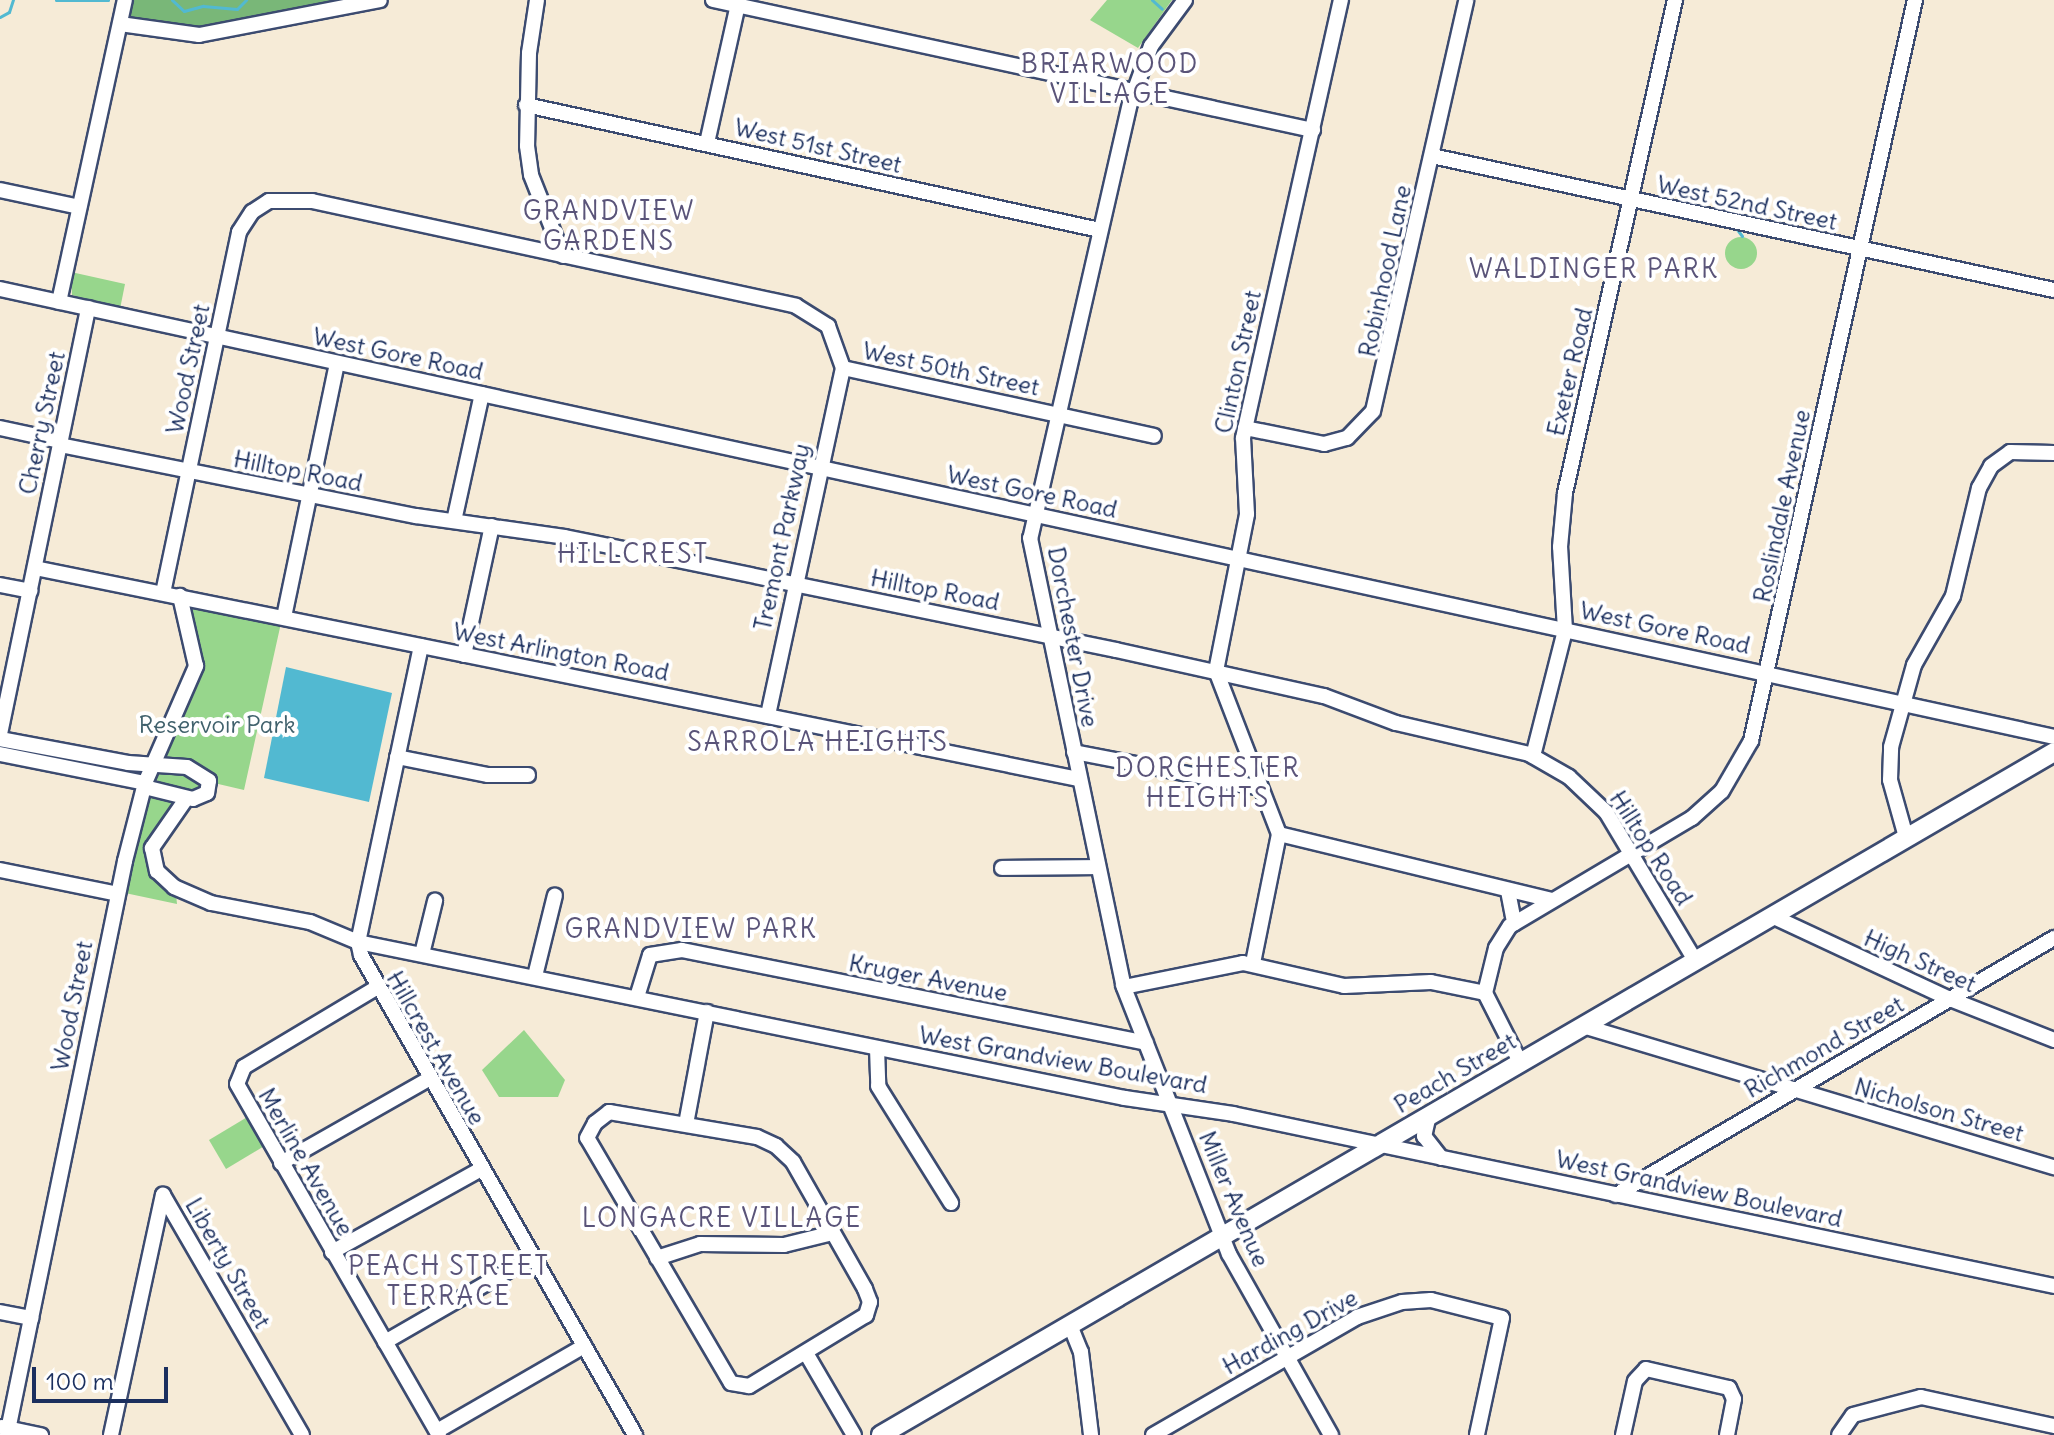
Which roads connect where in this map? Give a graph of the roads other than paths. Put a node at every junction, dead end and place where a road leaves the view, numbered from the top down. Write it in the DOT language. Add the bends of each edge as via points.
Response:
graph roads {
  1 [pos="125,0"];
  2 [pos="380,0"];
  3 [pos="537,0"];
  4 [pos="713,0"];
  5 [pos="1185,0"];
  6 [pos="1341,0"];
  7 [pos="1466,0"];
  8 [pos="1675,0"];
  9 [pos="1915,0"];
  10 [pos="739,3"];
  11 [pos="120,24"];
  12 [pos="1133,92"];
  13 [pos="526,105"];
  14 [pos="1313,130"];
  15 [pos="707,143"];
  16 [pos="1432,156"];
  17 [pos="0,190"];
  18 [pos="1631,201"];
  19 [pos="79,207"];
  20 [pos="258,207"];
  21 [pos="1100,230"];
  22 [pos="1861,249"];
  23 [pos="563,256"];
  24 [pos="0,289"];
  25 [pos="2054,290"];
  26 [pos="59,302"];
  27 [pos="88,308"];
  28 [pos="217,337"];
  29 [pos="337,363"];
  30 [pos="843,368"];
  31 [pos="482,394"];
  32 [pos="1058,415"];
  33 [pos="0,428"];
  34 [pos="1245,428"];
  35 [pos="1154,436"];
  36 [pos="60,443"];
  37 [pos="2054,453"];
  38 [pos="819,468"];
  39 [pos="189,471"];
  40 [pos="309,496"];
  41 [pos="1033,515"];
  42 [pos="454,521"];
  43 [pos="492,526"];
  44 [pos="1239,559"];
  45 [pos="35,568"];
  46 [pos="794,584"];
  47 [pos="0,585"];
  48 [pos="30,591"];
  49 [pos="163,593"];
  50 [pos="180,596"];
  51 [pos="284,617"];
  52 [pos="1565,630"];
  53 [pos="1050,636"];
  54 [pos="421,646"];
  55 [pos="464,655"];
  56 [pos="1216,671"];
  57 [pos="1768,673"];
  58 [pos="1902,704"];
  59 [pos="768,716"];
  60 [pos="0,736"];
  61 [pos="2054,737"];
  62 [pos="1074,752"];
  63 [pos="2054,752"];
  64 [pos="0,754"];
  65 [pos="1533,756"];
  66 [pos="397,757"];
  67 [pos="152,765"];
  68 [pos="528,775"];
  69 [pos="1079,779"];
  70 [pos="144,785"];
  71 [pos="1261,788"];
  72 [pos="186,799"];
  73 [pos="1279,834"];
  74 [pos="1906,837"];
  75 [pos="1631,854"];
  76 [pos="1097,867"];
  77 [pos="1002,868"];
  78 [pos="0,870"];
  79 [pos="1508,891"];
  80 [pos="118,894"];
  81 [pos="555,895"];
  82 [pos="1551,900"];
  83 [pos="435,901"];
  84 [pos="1772,916"];
  85 [pos="1514,923"];
  86 [pos="2054,938"];
  87 [pos="358,942"];
  88 [pos="422,954"];
  89 [pos="1695,960"];
  90 [pos="1253,963"];
  91 [pos="535,976"];
  92 [pos="1124,987"];
  93 [pos="376,988"];
  94 [pos="1485,993"];
  95 [pos="637,997"];
  96 [pos="1950,999"];
  97 [pos="707,1012"];
  98 [pos="1583,1026"];
  99 [pos="2054,1040"];
  100 [pos="1146,1043"];
  101 [pos="877,1048"];
  102 [pos="1520,1062"];
  103 [pos="429,1079"];
  104 [pos="1793,1090"];
  105 [pos="1170,1104"];
  106 [pos="1429,1115"];
  107 [pos="686,1124"];
  108 [pos="1378,1145"];
  109 [pos="1441,1158"];
  110 [pos="281,1163"];
  111 [pos="2054,1167"];
  112 [pos="481,1169"];
  113 [pos="1616,1195"];
  114 [pos="951,1203"];
  115 [pos="833,1233"];
  116 [pos="1224,1235"];
  117 [pos="332,1252"];
  118 [pos="532,1257"];
  119 [pos="657,1258"];
  120 [pos="2054,1286"];
  121 [pos="0,1312"];
  122 [pos="31,1318"];
  123 [pos="1070,1325"];
  124 [pos="385,1342"];
  125 [pos="584,1346"];
  126 [pos="806,1353"];
  127 [pos="1287,1357"];
  128 [pos="2054,1426"];
  129 [pos="5,1430"];
  130 [pos="438,1433"];
  131 [pos="41,1435"];
  132 [pos="111,1435"];
  133 [pos="302,1435"];
  134 [pos="635,1435"];
  135 [pos="854,1435"];
  136 [pos="881,1435"];
  137 [pos="1091,1435"];
  138 [pos="1153,1435"];
  139 [pos="1331,1435"];
  140 [pos="1477,1435"];
  141 [pos="1623,1435"];
  142 [pos="1727,1435"];
  143 [pos="1839,1435"];
  1 -- 11 [label="street"];
  2 -- 11 [label="street" via="199,35"];
  3 -- 13 [label="street"];
  4 -- 10 [label="street"];
  5 -- 12 [label="street, Dorchester Drive" via="1151,46"];
  6 -- 14 [label="street, Clinton Street"];
  7 -- 16 [label="street, Robinhood Lane"];
  8 -- 18 [label="street, Exeter Road"];
  9 -- 22 [label="street, Roslindale Avenue"];
  10 -- 12 [label="street"];
  10 -- 15 [label="street"];
  11 -- 19 [label="street"];
  12 -- 14 [label="street"];
  12 -- 21 [label="street, Dorchester Drive"];
  13 -- 15 [label="street, West 51st Street"];
  13 -- 23 [label="street" via="531,175"];
  14 -- 34 [label="street, Clinton Street"];
  15 -- 21 [label="street, West 51st Street"];
  16 -- 18 [label="street, West 52nd Street"];
  16 -- 34 [label="street, Robinhood Lane" via="1385,373 1368,420 1347,438 1318,444"];
  17 -- 19 [label="street"];
  18 -- 22 [label="street, West 52nd Street"];
  18 -- 52 [label="street, Exeter Road" via="1565,493 1560,547"];
  19 -- 26 [label="street"];
  20 -- 23 [label="street, West 50th Street" via="296,198"];
  20 -- 28 [label="street, Wood Street" via="237,237"];
  21 -- 32 [label="street, Dorchester Drive"];
  22 -- 25 [label="street, West 52nd Street"];
  22 -- 57 [label="street, Roslindale Avenue"];
  23 -- 30 [label="street, West 50th Street" via="809,311 835,337"];
  24 -- 26 [label="street, West Gore Road"];
  26 -- 27 [label="street, West Gore Road"];
  27 -- 28 [label="street, West Gore Road"];
  27 -- 36 [label="street, Cherry Street"];
  28 -- 29 [label="street, West Gore Road"];
  28 -- 39 [label="street, Wood Street"];
  29 -- 31 [label="street, West Gore Road"];
  29 -- 40 [label="street"];
  30 -- 32 [label="street, West 50th Street"];
  30 -- 38 [label="street, Tremont Parkway"];
  31 -- 38 [label="street, West Gore Road"];
  31 -- 42 [label="street"];
  32 -- 35 [label="street, West 50th Street"];
  32 -- 41 [label="street, Dorchester Drive"];
  33 -- 36 [label="street, Hilltop Road"];
  34 -- 44 [label="street, Clinton Street" via="1247,514"];
  36 -- 39 [label="street, Hilltop Road"];
  36 -- 45 [label="street, Cherry Street"];
  37 -- 58 [label="street" via="2018,450 2002,456 1982,480 1953,596 1917,657"];
  38 -- 41 [label="street, West Gore Road"];
  38 -- 46 [label="street, Tremont Parkway"];
  39 -- 40 [label="street, Hilltop Road"];
  39 -- 49 [label="street, Wood Street"];
  40 -- 42 [label="street, Hilltop Road"];
  40 -- 51 [label="street"];
  41 -- 44 [label="street, West Gore Road"];
  41 -- 53 [label="street, Dorchester Drive" via="1030,538"];
  42 -- 43 [label="street, Hilltop Road"];
  43 -- 46 [label="street, Hilltop Road"];
  43 -- 55 [label="street"];
  44 -- 52 [label="street, West Gore Road"];
  44 -- 56 [label="street, Clinton Street"];
  45 -- 48 [label="street, Cherry Street"];
  45 -- 49 [label="street, West Arlington Road"];
  46 -- 53 [label="street, Hilltop Road"];
  46 -- 59 [label="street, Tremont Parkway"];
  47 -- 48 [label="street"];
  48 -- 60 [label="street, Cherry Street"];
  49 -- 50 [label="street, West Arlington Road"];
  50 -- 51 [label="street, West Arlington Road"];
  50 -- 67 [label="street, Wood Street" via="196,666"];
  51 -- 54 [label="street, West Arlington Road"];
  52 -- 57 [label="street, West Gore Road"];
  52 -- 65 [label="street, Exeter Road"];
  53 -- 56 [label="street, Hilltop Road"];
  53 -- 62 [label="street, Dorchester Drive"];
  54 -- 55 [label="street, West Arlington Road"];
  54 -- 66 [label="street"];
  55 -- 59 [label="street, West Arlington Road"];
  56 -- 65 [label="street, Hilltop Road"];
  56 -- 71 [label="street"];
  57 -- 58 [label="street, West Gore Road"];
  57 -- 75 [label="street, Roslindale Avenue" via="1751,741 1722,791 1692,818"];
  58 -- 61 [label="street, West Gore Road"];
  58 -- 74 [label="street" via="1889,768"];
  59 -- 69 [label="street, West Arlington Road"];
  60 -- 67 [label="street"];
  62 -- 69 [label="street, Dorchester Drive"];
  62 -- 71 [label="street"];
  63 -- 74 [label="main road, Peach Street"];
  64 -- 70 [label="street"];
  65 -- 75 [label="street, Hilltop Road" via="1597,802"];
  66 -- 68 [label="street" via="488,775"];
  66 -- 87 [label="street"];
  67 -- 70 [label="street, Wood Street"];
  67 -- 72 [label="street, West Grandview Boulevard" via="207,775 207,793"];
  69 -- 76 [label="street, Dorchester Drive"];
  70 -- 72 [label="street"];
  70 -- 80 [label="street, Wood Street"];
  71 -- 73 [label="street"];
  72 -- 87 [label="street, West Grandview Boulevard" via="152,848 157,871 174,887 211,903 310,922"];
  73 -- 79 [label="street"];
  73 -- 90 [label="street"];
  74 -- 84 [label="main road, Peach Street"];
  75 -- 82 [label="street, Roslindale Avenue"];
  75 -- 89 [label="street, Hilltop Road"];
  76 -- 77 [label="street"];
  76 -- 92 [label="street, Dorchester Drive"];
  78 -- 80 [label="street"];
  79 -- 82 [label="street"];
  79 -- 85 [label="street"];
  80 -- 122 [label="street, Wood Street"];
  81 -- 91 [label="street"];
  82 -- 85 [label="street, Roslindale Avenue"];
  83 -- 88 [label="street"];
  84 -- 89 [label="main road, Peach Street"];
  84 -- 96 [label="street, High Street"];
  85 -- 94 [label="street, Roslindale Avenue" via="1496,948"];
  86 -- 96 [label="street, Richmond Street"];
  87 -- 88 [label="street, West Grandview Boulevard"];
  87 -- 93 [label="street, Hillcrest Avenue"];
  88 -- 91 [label="street, West Grandview Boulevard"];
  89 -- 98 [label="main road, Peach Street"];
  90 -- 92 [label="street"];
  90 -- 94 [label="street" via="1344,986 1431,982"];
  91 -- 95 [label="street, West Grandview Boulevard"];
  92 -- 100 [label="street, Dorchester Drive"];
  93 -- 103 [label="street, Hillcrest Avenue"];
  93 -- 110 [label="street, Merline Avenue" via="237,1076 241,1094"];
  94 -- 102 [label="street"];
  95 -- 97 [label="street, West Grandview Boulevard"];
  95 -- 100 [label="street, Kruger Avenue" via="650,955 682,950"];
  96 -- 99 [label="street, High Street"];
  96 -- 104 [label="street, Richmond Street"];
  97 -- 101 [label="street, West Grandview Boulevard"];
  97 -- 107 [label="street"];
  98 -- 102 [label="main road, Peach Street"];
  98 -- 104 [label="street, Nicholson Street"];
  100 -- 105 [label="street, Dorchester Drive"];
  101 -- 105 [label="street, West Grandview Boulevard"];
  101 -- 114 [label="street" via="878,1086"];
  102 -- 106 [label="main road, Peach Street"];
  103 -- 110 [label="street"];
  103 -- 112 [label="street, Hillcrest Avenue"];
  104 -- 111 [label="street, Nicholson Street"];
  104 -- 113 [label="street, Richmond Street"];
  105 -- 108 [label="street, West Grandview Boulevard"];
  105 -- 116 [label="street, Miller Avenue"];
  106 -- 108 [label="main road, Peach Street"];
  106 -- 109 [label="street" via="1426,1142"];
  107 -- 115 [label="street" via="776,1146 793,1162"];
  107 -- 119 [label="street" via="614,1111 598,1119 587,1138"];
  108 -- 109 [label="street, West Grandview Boulevard"];
  108 -- 116 [label="main road, Peach Street"];
  109 -- 113 [label="street, West Grandview Boulevard"];
  110 -- 117 [label="street, Merline Avenue"];
  112 -- 117 [label="street"];
  112 -- 118 [label="street, Hillcrest Avenue"];
  113 -- 120 [label="street, West Grandview Boulevard"];
  115 -- 119 [label="street" via="784,1245 700,1244"];
  115 -- 126 [label="street" via="868,1295 869,1309 857,1324"];
  116 -- 123 [label="main road, Peach Street"];
  116 -- 127 [label="street, Miller Avenue"];
  117 -- 124 [label="street, Merline Avenue"];
  118 -- 124 [label="street"];
  118 -- 125 [label="street, Hillcrest Avenue"];
  119 -- 126 [label="street" via="726,1379 736,1386 749,1386"];
  121 -- 122 [label="street"];
  122 -- 129 [label="street, Wood Street"];
  123 -- 136 [label="main road, Peach Street"];
  123 -- 137 [label="street" via="1081,1352"];
  124 -- 130 [label="street, Merline Avenue"];
  125 -- 130 [label="street"];
  125 -- 134 [label="street, Hillcrest Avenue"];
  126 -- 135 [label="street"];
  127 -- 138 [label="street, Harding Drive"];
  127 -- 139 [label="street, Miller Avenue"];
  127 -- 140 [label="street, Harding Drive" via="1357,1317 1402,1302 1431,1300 1502,1318"];
  128 -- 143 [label="street" via="1930,1398 1855,1414"];
  129 -- 131 [label="street"];
  132 -- 133 [label="street, Liberty Street" via="163,1195"];
  141 -- 142 [label="street" via="1635,1381 1646,1369 1729,1388 1734,1399"];
}
